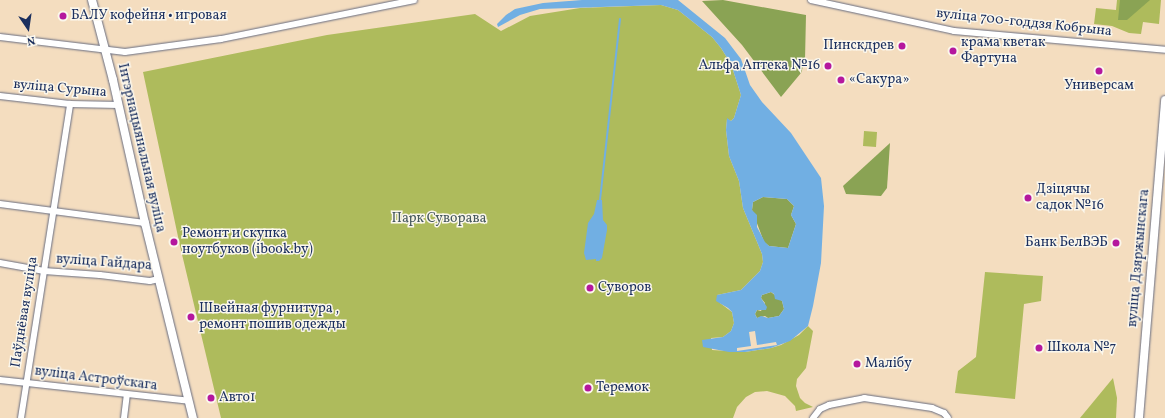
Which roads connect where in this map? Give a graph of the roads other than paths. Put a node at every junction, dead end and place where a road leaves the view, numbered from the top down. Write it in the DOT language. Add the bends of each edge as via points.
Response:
graph roads {
  1 [pos="92,0"];
  2 [pos="414,0"];
  3 [pos="811,0"];
  4 [pos="0,37"];
  5 [pos="105,50"];
  6 [pos="1165,50"];
  7 [pos="0,96"];
  8 [pos="1165,100"];
  9 [pos="70,104"];
  10 [pos="119,105"];
  11 [pos="0,204"];
  12 [pos="52,210"];
  13 [pos="145,223"];
  14 [pos="0,263"];
  15 [pos="44,271"];
  16 [pos="158,279"];
  17 [pos="0,380"];
  18 [pos="26,383"];
  19 [pos="127,395"];
  20 [pos="189,401"];
  21 [pos="21,418"];
  22 [pos="124,418"];
  23 [pos="193,418"];
  24 [pos="813,418"];
  25 [pos="948,418"];
  26 [pos="1139,418"];
  1 -- 5 [label="main road, Інтэрнацыянальная вуліца"];
  2 -- 5 [label="street" via="221,39 125,52"];
  3 -- 6 [label="street, вуліца 700-годдзя Кобрына" via="954,31"];
  4 -- 5 [label="street"];
  5 -- 10 [label="main road, Інтэрнацыянальная вуліца"];
  7 -- 9 [label="street, вуліца Сурына"];
  8 -- 26 [label="main road, вуліца Дзяржынскага"];
  9 -- 10 [label="street, вуліца Сурына"];
  9 -- 12 [label="street, Паўднёвая вуліца"];
  10 -- 13 [label="main road, Інтэрнацыянальная вуліца"];
  11 -- 12 [label="street"];
  12 -- 13 [label="street"];
  12 -- 15 [label="street, Паўднёвая вуліца"];
  13 -- 16 [label="main road, Інтэрнацыянальная вуліца"];
  14 -- 15 [label="street, вуліца Гайдара"];
  15 -- 16 [label="street, вуліца Гайдара" via="150,281"];
  15 -- 18 [label="street, Паўднёвая вуліца"];
  16 -- 20 [label="main road, Інтэрнацыянальная вуліца"];
  17 -- 18 [label="street, вуліца Астроўскага"];
  18 -- 19 [label="street, вуліца Астроўскага"];
  18 -- 21 [label="street, Паўднёвая вуліца"];
  19 -- 20 [label="street, вуліца Астроўскага"];
  19 -- 22 [label="street"];
  20 -- 23 [label="main road, Інтэрнацыянальная вуліца"];
  24 -- 25 [label="street" via="815,413 829,405 864,398 932,408 944,413"];
}
